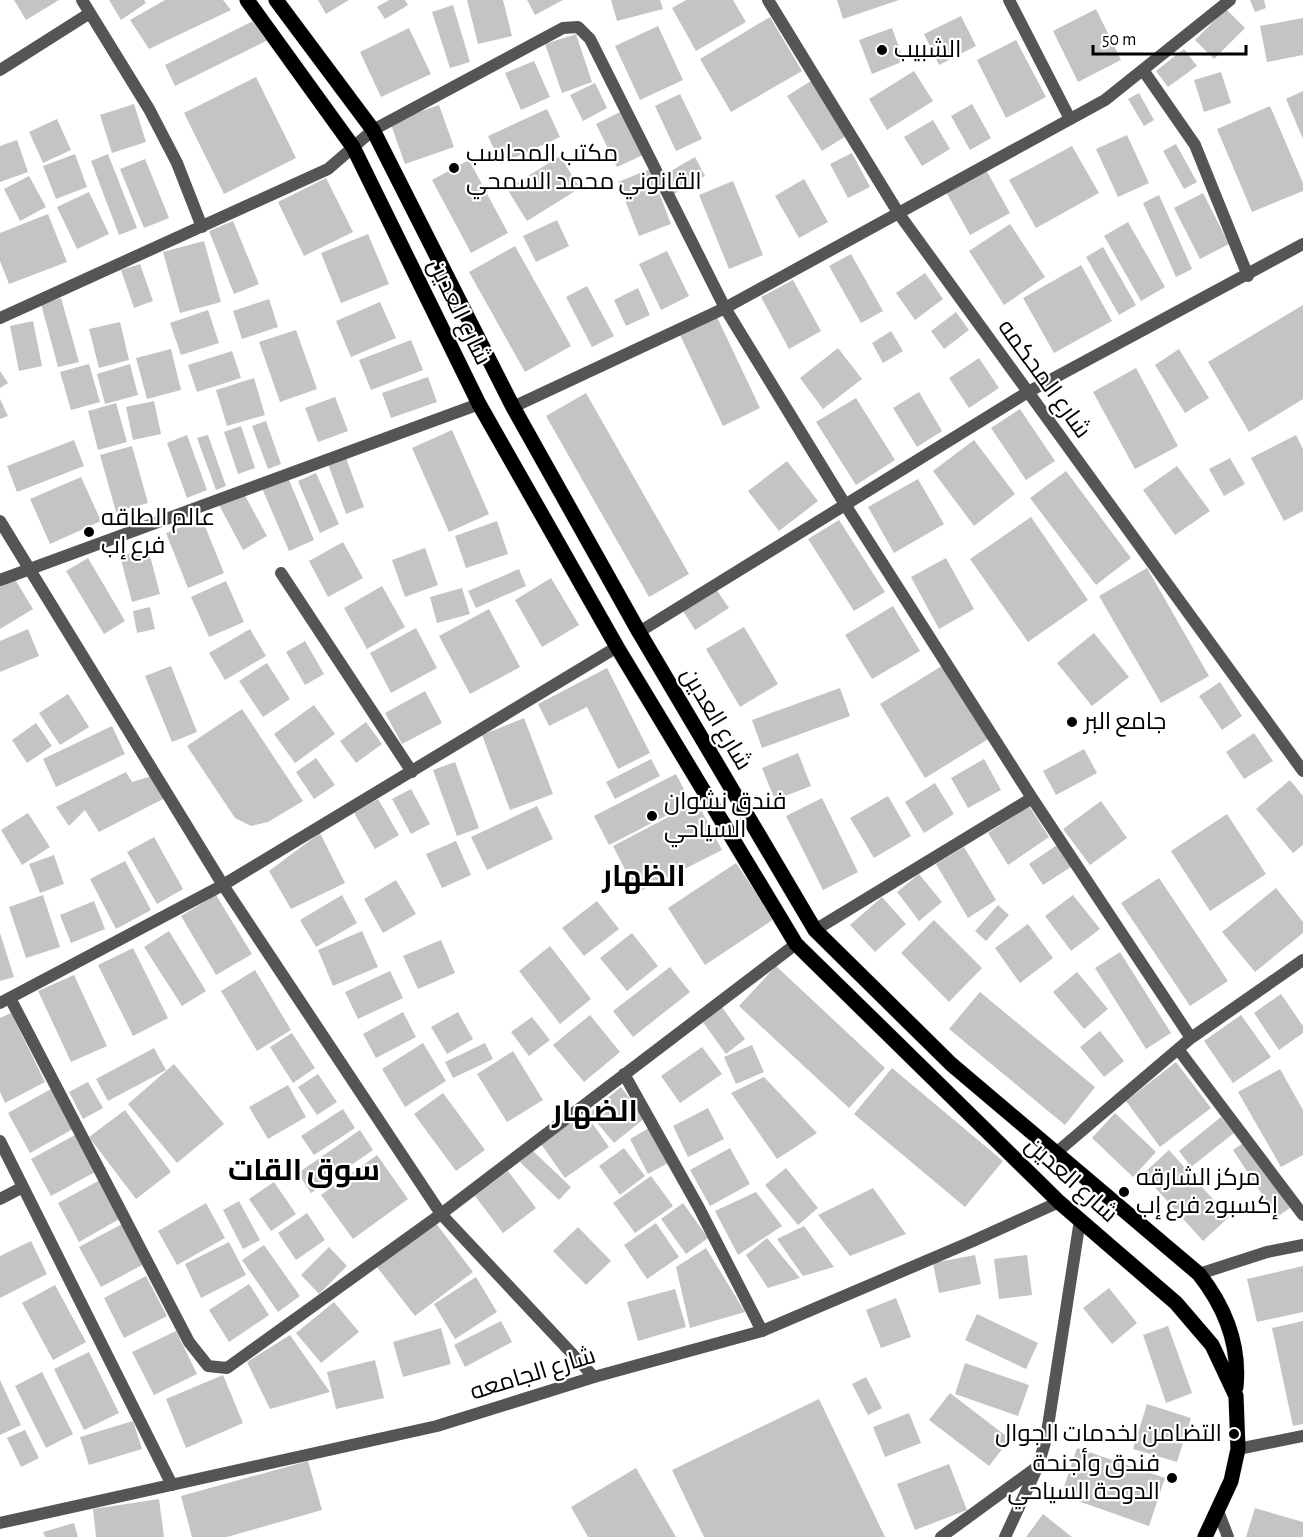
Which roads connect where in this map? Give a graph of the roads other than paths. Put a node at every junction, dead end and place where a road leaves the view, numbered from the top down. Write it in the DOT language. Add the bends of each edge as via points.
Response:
graph roads {
  1 [pos="82,0"];
  2 [pos="246,0"];
  3 [pos="276,0"];
  4 [pos="768,0"];
  5 [pos="1009,0"];
  6 [pos="1230,0"];
  7 [pos="90,13"];
  8 [pos="0,70"];
  9 [pos="1143,70"];
  10 [pos="1070,119"];
  11 [pos="374,130"];
  12 [pos="354,147"];
  13 [pos="899,214"];
  14 [pos="202,227"];
  15 [pos="1303,244"];
  16 [pos="1248,276"];
  17 [pos="725,308"];
  18 [pos="0,318"];
  19 [pos="1028,392"];
  20 [pos="479,404"];
  21 [pos="513,407"];
  22 [pos="846,506"];
  23 [pos="0,521"];
  24 [pos="30,568"];
  25 [pos="281,573"];
  26 [pos="0,580"];
  27 [pos="639,632"];
  28 [pos="617,647"];
  29 [pos="1303,771"];
  30 [pos="412,772"];
  31 [pos="1032,798"];
  32 [pos="223,885"];
  33 [pos="815,930"];
  34 [pos="796,944"];
  35 [pos="1303,960"];
  36 [pos="5,1001"];
  37 [pos="1191,1038"];
  38 [pos="1178,1049"];
  39 [pos="624,1074"];
  40 [pos="0,1141"];
  41 [pos="1057,1152"];
  42 [pos="23,1187"];
  43 [pos="0,1199"];
  44 [pos="1059,1202"];
  45 [pos="441,1214"];
  46 [pos="1303,1215"];
  47 [pos="1080,1220"];
  48 [pos="1303,1245"];
  49 [pos="1199,1274"];
  50 [pos="762,1331"];
  51 [pos="594,1377"];
  52 [pos="1236,1396"];
  53 [pos="1303,1436"];
  54 [pos="1238,1449"];
  55 [pos="1038,1466"];
  56 [pos="172,1485"];
  57 [pos="1218,1511"];
  58 [pos="0,1523"];
  59 [pos="941,1537"];
  60 [pos="1005,1537"];
  61 [pos="1205,1537"];
  62 [pos="1228,1537"];
  1 -- 7 [label="street"];
  2 -- 12 [label="main road, شارع العدين"];
  3 -- 11 [label="main road, شارع العدين"];
  4 -- 13 [label="street, شارع المحكمه"];
  5 -- 10 [label="street"];
  6 -- 9 [label="street"];
  7 -- 8 [label="street"];
  7 -- 14 [label="street" via="149,109 177,164"];
  9 -- 10 [label="street" via="1106,100"];
  9 -- 16 [label="street" via="1195,145"];
  10 -- 13 [label="street"];
  11 -- 12 [label="street"];
  11 -- 17 [label="street" via="563,28 578,27 590,39"];
  11 -- 21 [label="main road, شارع العدين"];
  12 -- 14 [label="street" via="328,169"];
  12 -- 20 [label="main road, شارع العدين"];
  13 -- 17 [label="street"];
  13 -- 19 [label="street, شارع المحكمه"];
  14 -- 18 [label="street"];
  15 -- 16 [label="street"];
  16 -- 19 [label="street"];
  17 -- 21 [label="street"];
  17 -- 22 [label="street"];
  19 -- 22 [label="street"];
  19 -- 29 [label="street, شارع المحكمه"];
  20 -- 24 [label="street"];
  20 -- 28 [label="main road, شارع العدين"];
  21 -- 27 [label="main road, شارع العدين"];
  22 -- 27 [label="street"];
  22 -- 31 [label="street"];
  23 -- 24 [label="street"];
  24 -- 26 [label="street"];
  24 -- 32 [label="street"];
  25 -- 30 [label="street"];
  27 -- 33 [label="main road, شارع العدين"];
  28 -- 30 [label="street"];
  28 -- 34 [label="main road, شارع العدين"];
  30 -- 32 [label="street"];
  31 -- 33 [label="street"];
  31 -- 37 [label="street"];
  32 -- 36 [label="street"];
  32 -- 45 [label="street"];
  33 -- 41 [label="main road, شارع العدين" via="951,1064"];
  34 -- 39 [label="street"];
  34 -- 44 [label="main road, شارع العدين"];
  35 -- 37 [label="street"];
  36 -- 45 [label="street" via="189,1342 208,1366 226,1368"];
  37 -- 38 [label="street"];
  38 -- 41 [label="street"];
  38 -- 46 [label="street"];
  39 -- 45 [label="street"];
  39 -- 50 [label="street"];
  40 -- 42 [label="street"];
  41 -- 49 [label="main road, شارع العدين"];
  42 -- 43 [label="street"];
  42 -- 56 [label="street"];
  44 -- 47 [label="main road, شارع العدين"];
  44 -- 50 [label="street, شارع الجامعه"];
  45 -- 51 [label="street"];
  47 -- 52 [label="main road, شارع العدين" via="1200,1329 1222,1361"];
  47 -- 55 [label="street" via="1046,1439"];
  48 -- 49 [label="street"];
  49 -- 52 [label="main road, شارع العدين" via="1220,1304 1233,1338"];
  50 -- 51 [label="street, شارع الجامعه"];
  51 -- 56 [label="street, شارع الجامعه" via="437,1426"];
  52 -- 54 [label="main road"];
  53 -- 54 [label="street"];
  54 -- 57 [label="main road" via="1231,1481"];
  55 -- 59 [label="street"];
  55 -- 60 [label="street"];
  56 -- 58 [label="street, شارع الجامعه"];
  57 -- 61 [label="main road"];
  57 -- 62 [label="street"];
}
